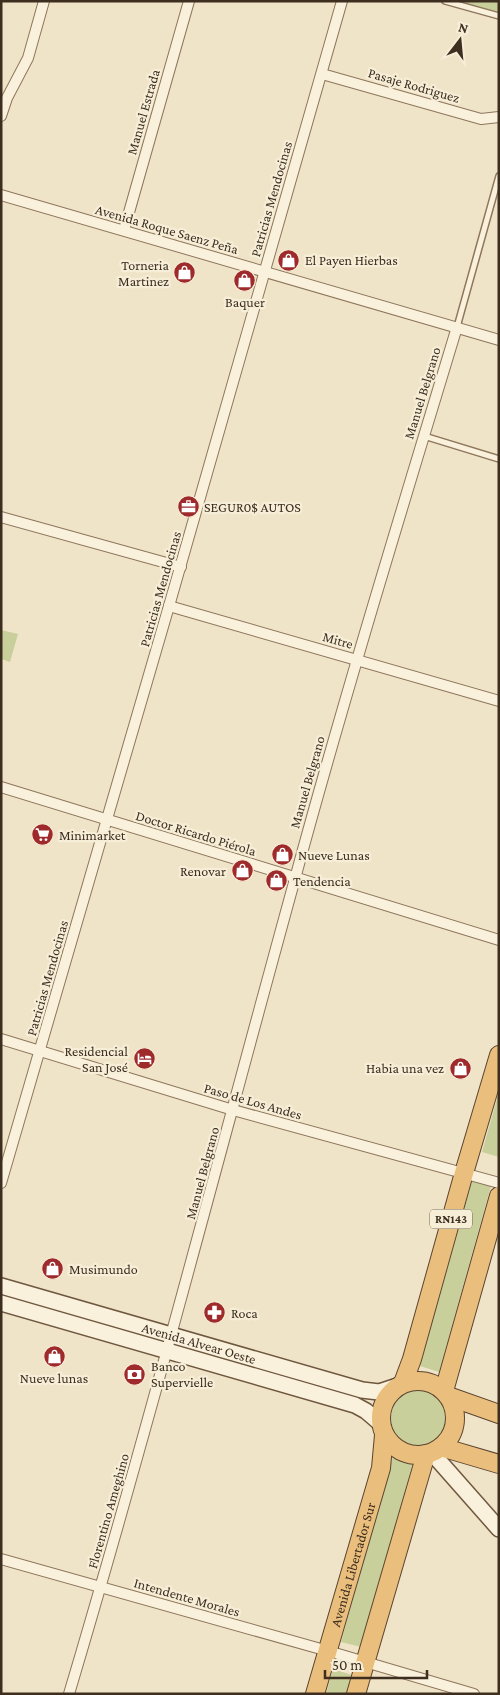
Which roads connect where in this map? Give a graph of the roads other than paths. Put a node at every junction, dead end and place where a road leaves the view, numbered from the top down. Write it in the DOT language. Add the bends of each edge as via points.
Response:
graph roads {
  1 [pos="44,1"];
  2 [pos="190,1"];
  3 [pos="342,1"];
  4 [pos="445,1"];
  5 [pos="499,16"];
  6 [pos="322,74"];
  7 [pos="1,116"];
  8 [pos="499,117"];
  9 [pos="499,176"];
  10 [pos="1,195"];
  11 [pos="124,230"];
  12 [pos="265,272"];
  13 [pos="457,327"];
  14 [pos="499,340"];
  15 [pos="424,436"];
  16 [pos="499,459"];
  17 [pos="1,517"];
  18 [pos="181,567"];
  19 [pos="169,606"];
  20 [pos="356,660"];
  21 [pos="499,701"];
  22 [pos="1,787"];
  23 [pos="106,820"];
  24 [pos="295,877"];
  25 [pos="499,940"];
  26 [pos="1,1039"];
  27 [pos="40,1050"];
  28 [pos="499,1055"];
  29 [pos="233,1110"];
  30 [pos="464,1173"];
  31 [pos="1,1183"];
  32 [pos="499,1183"];
  33 [pos="499,1196"];
  34 [pos="1,1286"];
  35 [pos="1,1303"];
  36 [pos="172,1334"];
  37 [pos="167,1351"];
  38 [pos="400,1384"];
  39 [pos="446,1393"];
  40 [pos="499,1414"];
  41 [pos="382,1429"];
  42 [pos="433,1451"];
  43 [pos="499,1464"];
  44 [pos="499,1529"];
  45 [pos="1,1559"];
  46 [pos="101,1587"];
  47 [pos="328,1651"];
  48 [pos="365,1662"];
  49 [pos="69,1694"];
  50 [pos="315,1694"];
  51 [pos="356,1694"];
  52 [pos="474,1694"];
  1 -- 7 [label="street" via="28,58"];
  2 -- 11 [label="street, Manuel Estrada"];
  3 -- 6 [label="street, Patricias Mendocinas"];
  4 -- 5 [label="lane"];
  6 -- 8 [label="street, Pasaje Rodriguez" via="482,119"];
  6 -- 12 [label="street, Patricias Mendocinas"];
  9 -- 13 [label="lane"];
  10 -- 11 [label="street, Avenida Roque Saenz Peña"];
  11 -- 12 [label="street, Avenida Roque Saenz Peña"];
  12 -- 13 [label="street, Avenida Roque Saenz Peña"];
  12 -- 18 [label="street, Patricias Mendocinas"];
  13 -- 14 [label="street, Avenida Roque Saenz Peña"];
  13 -- 15 [label="street, Manuel Belgrano"];
  15 -- 16 [label="lane"];
  15 -- 20 [label="street, Manuel Belgrano"];
  17 -- 18 [label="street"];
  18 -- 19 [label="street, Patricias Mendocinas"];
  19 -- 20 [label="street, Mitre"];
  19 -- 23 [label="street, Patricias Mendocinas"];
  20 -- 21 [label="street, Mitre"];
  20 -- 24 [label="street, Manuel Belgrano"];
  22 -- 23 [label="street, Doctor Ricardo Piérola"];
  23 -- 24 [label="street, Doctor Ricardo Piérola"];
  23 -- 27 [label="street, Patricias Mendocinas"];
  24 -- 25 [label="street, Doctor Ricardo Piérola"];
  24 -- 29 [label="street, Manuel Belgrano"];
  26 -- 27 [label="street, Paso de Los Andes"];
  27 -- 29 [label="street, Paso de Los Andes"];
  27 -- 31 [label="street, Patricias Mendocinas"];
  28 -- 30 [label="highway, RN143"];
  29 -- 30 [label="street, Paso de Los Andes"];
  29 -- 36 [label="street, Manuel Belgrano"];
  30 -- 32 [label="street, Paso de Los Andes"];
  30 -- 38 [label="highway, RN143" via="412,1359"];
  33 -- 39 [label="highway, RN143"];
  34 -- 36 [label="main road, Avenida Alvear Oeste"];
  35 -- 37 [label="main road, Avenida Alvear Oeste"];
  36 -- 37 [label="street, Florentino Ameghino"];
  36 -- 38 [label="main road, Avenida Alvear Oeste" via="362,1390 379,1392"];
  37 -- 41 [label="main road, Avenida Alvear Oeste" via="355,1405 366,1411"];
  37 -- 46 [label="street, Florentino Ameghino"];
  38 -- 39 [label="highway" via="421,1380"];
  38 -- 41 [label="highway, RN143" via="387,1396 381,1410"];
  39 -- 40 [label="highway"];
  39 -- 42 [label="highway" via="455,1409 454,1430 449,1439"];
  41 -- 42 [label="highway" via="391,1445 402,1452 414,1455"];
  41 -- 47 [label="highway, Avenida Libertador Sur / RN143" via="381,1468"];
  42 -- 43 [label="highway"];
  42 -- 44 [label="main road"];
  42 -- 48 [label="highway"];
  45 -- 46 [label="street, Intendente Morales"];
  46 -- 47 [label="street, Intendente Morales"];
  46 -- 49 [label="street, Florentino Ameghino"];
  47 -- 48 [label="street, Intendente Morales"];
  47 -- 50 [label="highway, Avenida Libertador Sur / RN143"];
  48 -- 51 [label="highway"];
  48 -- 52 [label="street, Intendente Morales"];
}
